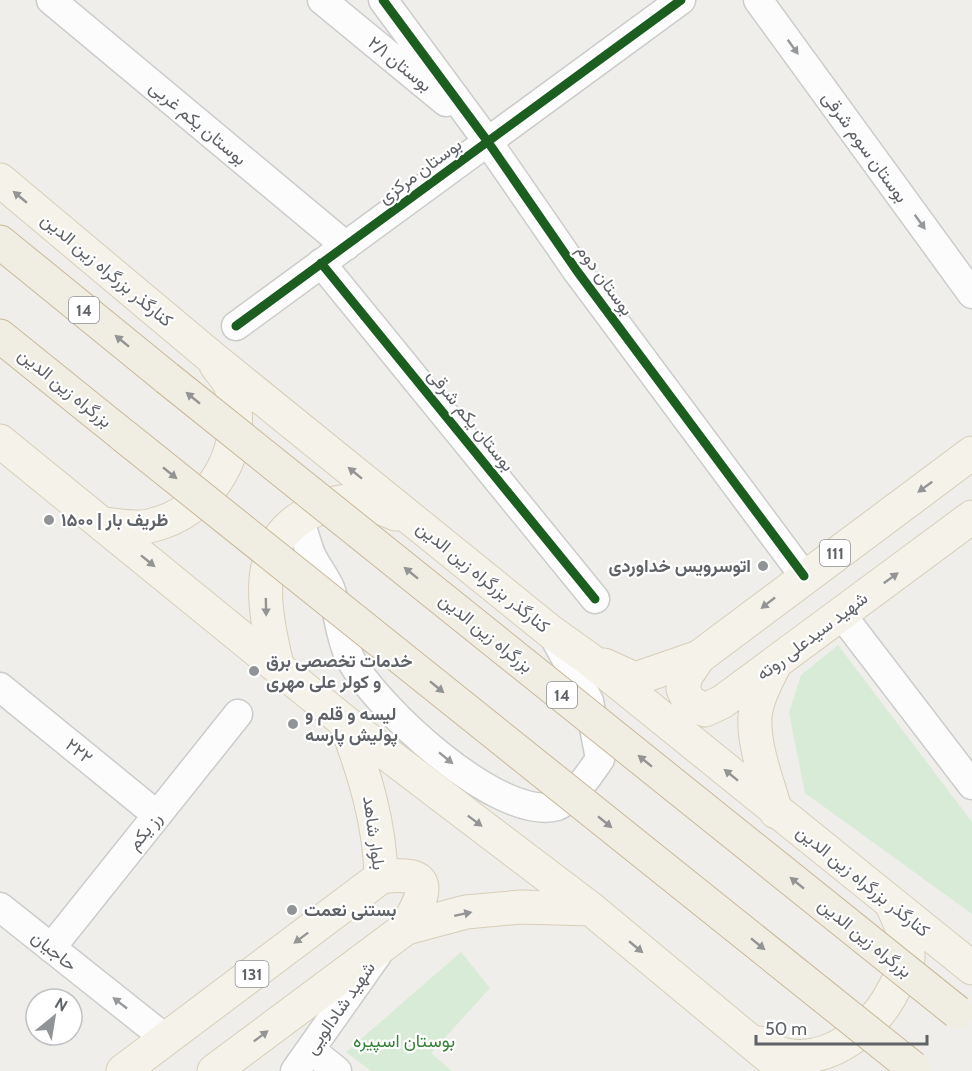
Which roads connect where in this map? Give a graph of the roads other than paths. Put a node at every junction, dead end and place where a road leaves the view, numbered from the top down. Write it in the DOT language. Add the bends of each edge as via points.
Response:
graph roads {
  1 [pos="51,0"];
  2 [pos="322,0"];
  3 [pos="383,0"];
  4 [pos="681,0"];
  5 [pos="758,0"];
  6 [pos="483,135"];
  7 [pos="0,180"];
  8 [pos="0,242"];
  9 [pos="346,246"];
  10 [pos="321,263"];
  11 [pos="972,294"];
  12 [pos="236,326"];
  13 [pos="0,336"];
  14 [pos="210,356"];
  15 [pos="0,441"];
  16 [pos="972,453"];
  17 [pos="299,518"];
  18 [pos="971,521"];
  19 [pos="417,523"];
  20 [pos="103,524"];
  21 [pos="804,576"];
  22 [pos="595,599"];
  23 [pos="841,614"];
  24 [pos="551,632"];
  25 [pos="699,657"];
  26 [pos="589,658"];
  27 [pos="776,663"];
  28 [pos="277,665"];
  29 [pos="0,687"];
  30 [pos="238,714"];
  31 [pos="502,719"];
  32 [pos="345,722"];
  33 [pos="582,784"];
  34 [pos="972,785"];
  35 [pos="776,812"];
  36 [pos="157,815"];
  37 [pos="381,877"];
  38 [pos="892,905"];
  39 [pos="0,907"];
  40 [pos="591,909"];
  41 [pos="395,937"];
  42 [pos="51,948"];
  43 [pos="972,968"];
  44 [pos="964,1018"];
  45 [pos="744,1036"];
  46 [pos="166,1039"];
  47 [pos="303,1060"];
  48 [pos="915,1070"];
  49 [pos="123,1071"];
  50 [pos="214,1071"];
  51 [pos="337,1071"];
  52 [pos="786,1071"];
  1 -- 9 [label="street, بوستان یکم غربی"];
  2 -- 6 [label="street, بوستان ۲/۱"];
  3 -- 6 [label="street, بوستان دوم"];
  4 -- 6 [label="street, بوستان مرکزی"];
  5 -- 11 [label="street, بوستان سوم شرقی, one-way"];
  6 -- 9 [label="street, بوستان مرکزی"];
  6 -- 21 [label="street, بوستان دوم" via="577,271"];
  14 -- 7 [label="main road, کنارگذر بزرگراه زین الدین, one-way"];
  44 -- 8 [label="highway, بزرگراه زین الدین / 14, one-way, bridge"];
  9 -- 10 [label="street, بوستان مرکزی"];
  10 -- 12 [label="street, بوستان مرکزی"];
  10 -- 22 [label="street, بوستان یکم شرقی"];
  13 -- 48 [label="highway, بزرگراه زین الدین, one-way, bridge"];
  19 -- 14 [label="main road, کنارگذر بزرگراه زین الدین, one-way"];
  14 -- 20 [label="main road" via="231,387 236,432 222,476 191,509 149,526"];
  15 -- 20 [label="main road"];
  16 -- 21 [label="main road, شهید سیدعلی روته / 111, one-way"];
  17 -- 19 [label="main road" via="334,501 366,502"];
  17 -- 28 [label="main road, one-way" via="276,542 266,573 266,615"];
  17 -- 33 [label="street, one-way" via="311,553 330,587 350,658 393,716 484,789 511,800 537,807 558,806"];
  23 -- 18 [label="main road, شهید سیدعلی روته / 111, one-way"];
  19 -- 24 [label="main road, کنارگذر بزرگراه زین الدین"];
  20 -- 28 [label="main road, one-way"];
  21 -- 25 [label="main road, شهید سیدعلی روته / 111, one-way"];
  23 -- 27 [label="main road, شهید سیدعلی روته / 111"];
  23 -- 34 [label="street"];
  24 -- 26 [label="main road, کنارگذر بزرگراه زین الدین"];
  24 -- 33 [label="street" via="589,701 597,737 600,759"];
  25 -- 26 [label="main road, شهید سیدعلی روته / 111" via="635,679"];
  25 -- 27 [label="main road, شهید سیدعلی روته / 111" via="682,689 689,702 705,710"];
  35 -- 26 [label="main road, کنارگذر بزرگراه زین الدین, one-way"];
  27 -- 35 [label="main road" via="755,716"];
  28 -- 32 [label="main road"];
  29 -- 36 [label="street, ۲۲۲"];
  30 -- 36 [label="street, رز یکم"];
  31 -- 33 [label="street"];
  32 -- 37 [label="main road, بلوار شاهد" via="375,818"];
  32 -- 40 [label="main road, one-way"];
  35 -- 38 [label="main road, کنارگذر بزرگراه زین الدین"];
  36 -- 42 [label="street, رز یکم"];
  37 -- 41 [label="main road" via="407,874 422,885 423,894"];
  37 -- 46 [label="main road, بلوار شاهد / 131, one-way"];
  38 -- 43 [label="main road, کنارگذر بزرگراه زین الدین"];
  38 -- 45 [label="main road" via="904,934 908,959 874,1020 839,1047 810,1055 784,1055"];
  39 -- 42 [label="street, حاجیان"];
  41 -- 40 [label="main road, one-way" via="466,912 520,907"];
  40 -- 45 [label="main road, one-way"];
  41 -- 47 [label="street, شهید شادالویی"];
  50 -- 41 [label="main road, one-way"];
  46 -- 42 [label="street, حاجیان, one-way"];
  45 -- 52 [label="main road"];
  46 -- 49 [label="main road, بلوار شاهد / 131"];
  47 -- 51 [label="street"];
}
